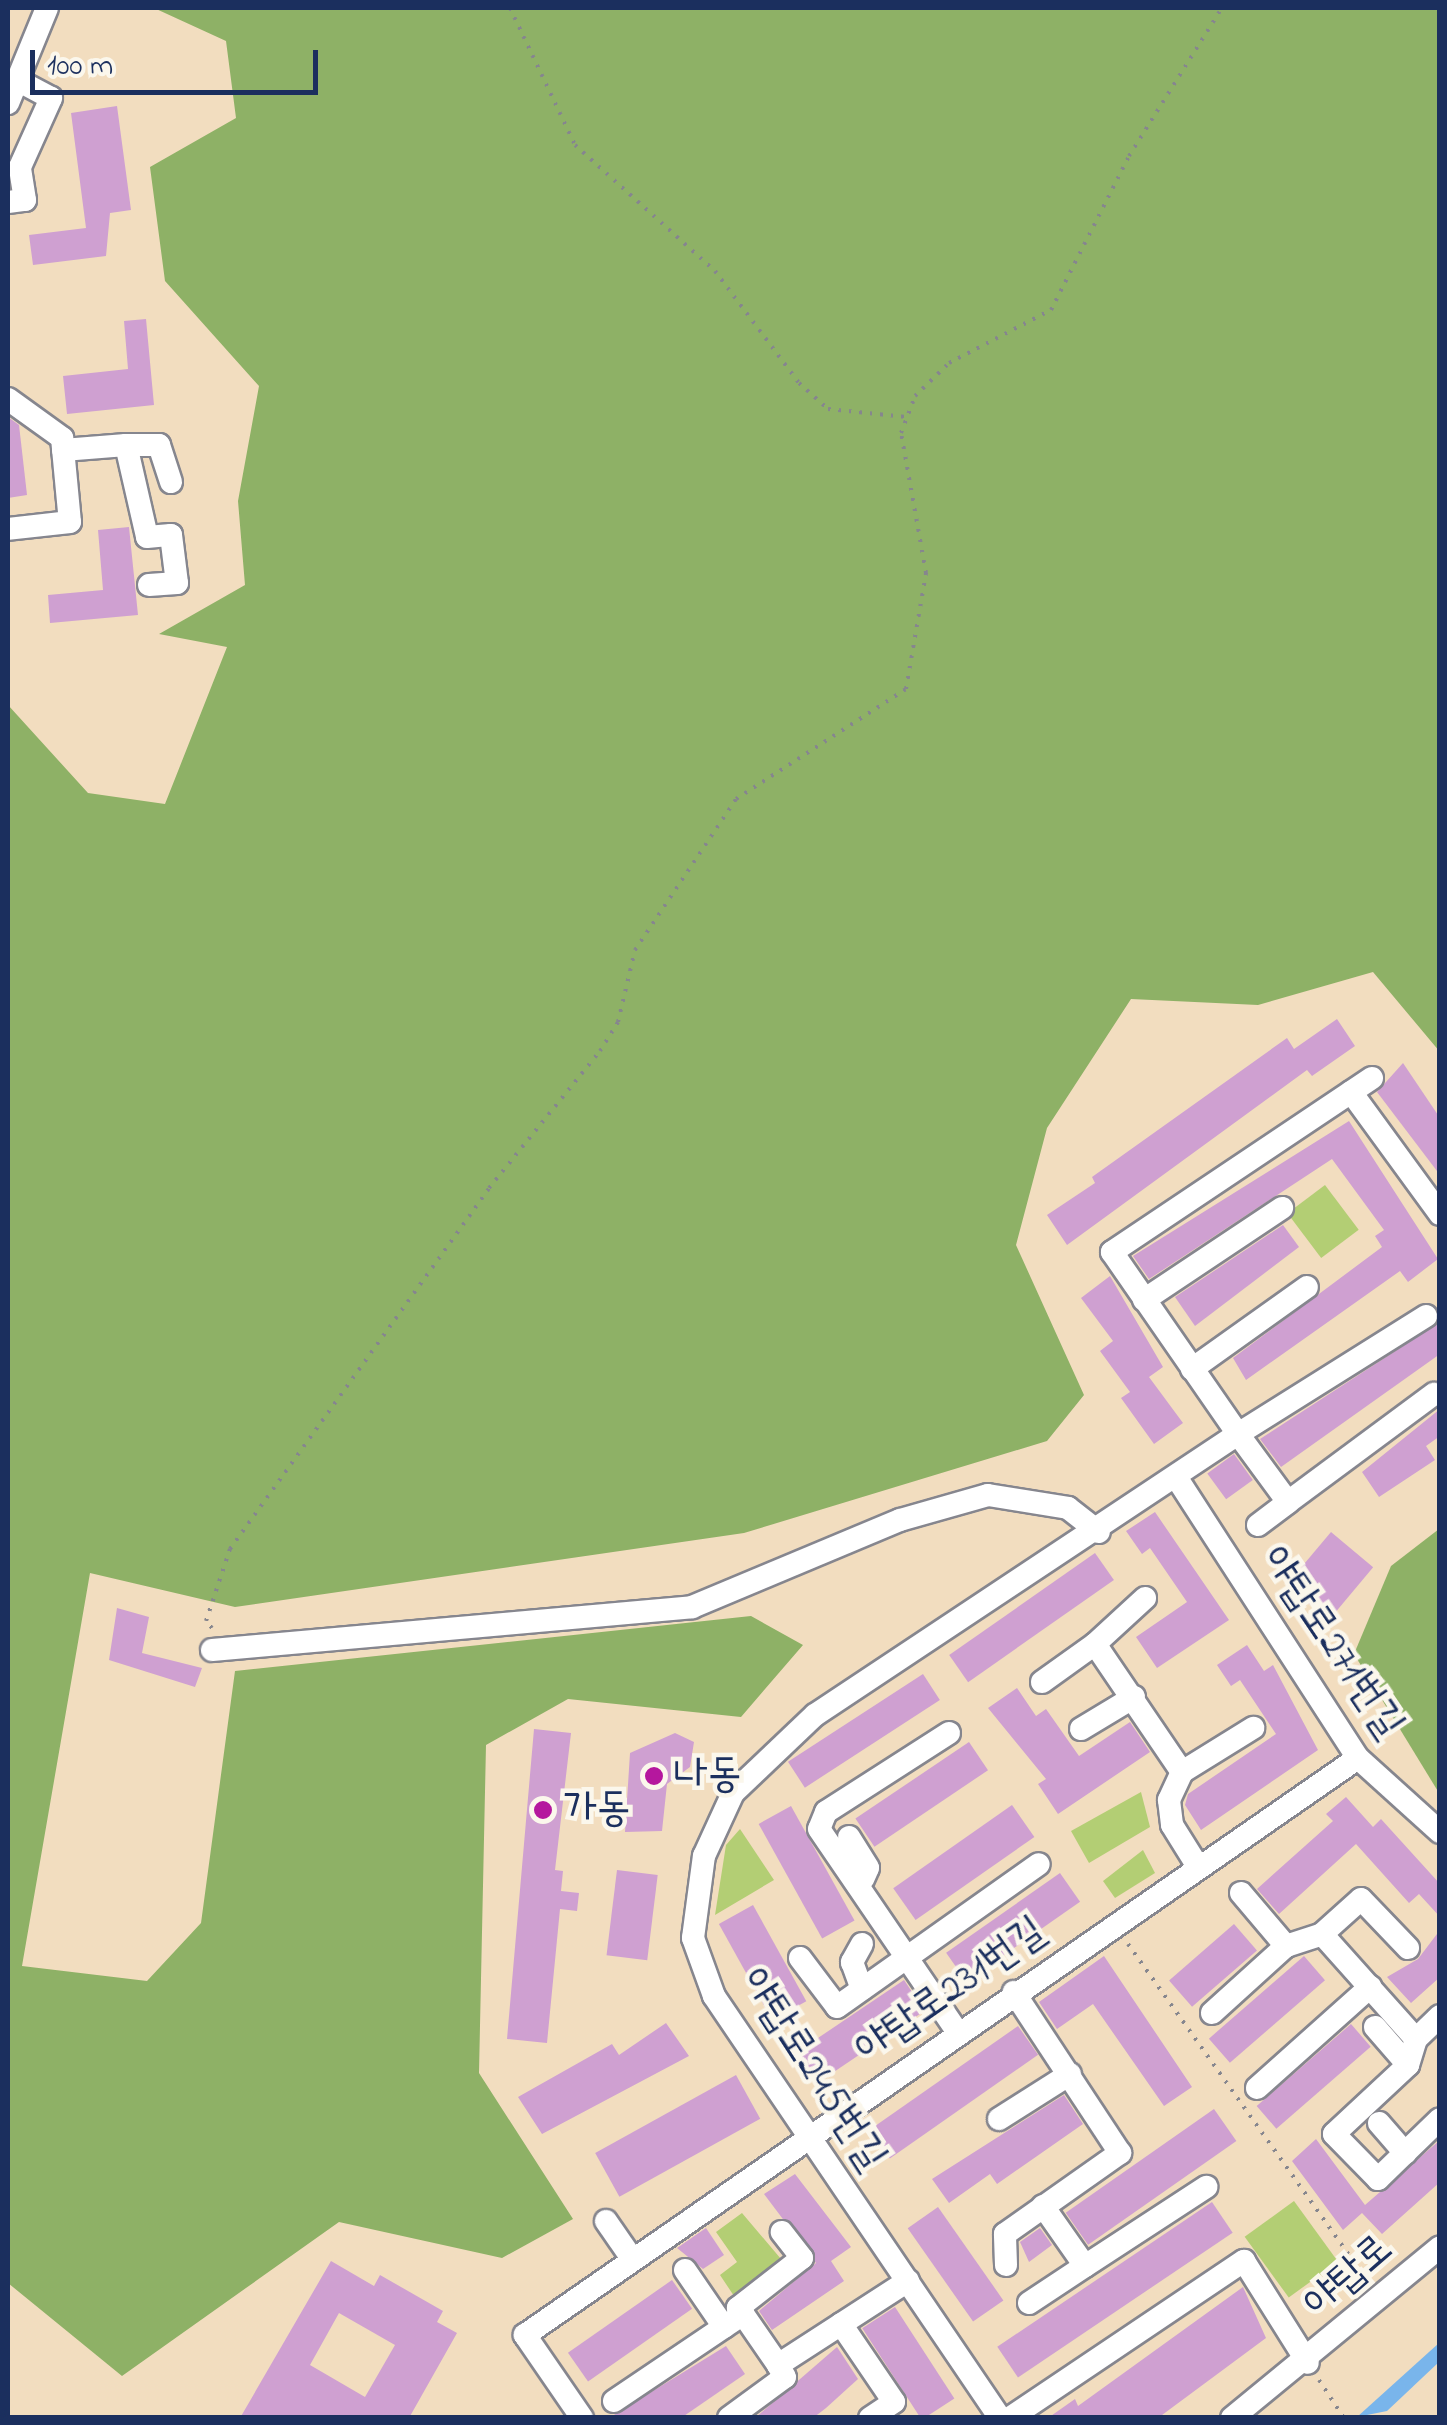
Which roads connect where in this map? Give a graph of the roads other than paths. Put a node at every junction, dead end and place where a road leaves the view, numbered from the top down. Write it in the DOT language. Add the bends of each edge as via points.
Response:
graph roads {
  1 [pos="47,8"];
  2 [pos="17,80"];
  3 [pos="8,103"];
  4 [pos="8,202"];
  5 [pos="8,400"];
  6 [pos="126,445"];
  7 [pos="63,450"];
  8 [pos="170,482"];
  9 [pos="8,528"];
  10 [pos="150,585"];
  11 [pos="1372,1078"];
  12 [pos="1350,1092"];
  13 [pos="1282,1208"];
  14 [pos="1440,1214"];
  15 [pos="1307,1287"];
  16 [pos="1144,1300"];
  17 [pos="1426,1316"];
  18 [pos="1192,1369"];
  19 [pos="1434,1394"];
  20 [pos="1238,1434"];
  21 [pos="1178,1480"];
  22 [pos="1288,1502"];
  23 [pos="1258,1525"];
  24 [pos="1099,1532"];
  25 [pos="1145,1598"];
  26 [pos="1094,1644"];
  27 [pos="220,1649"];
  28 [pos="1042,1682"];
  29 [pos="1134,1698"];
  30 [pos="1252,1728"];
  31 [pos="1080,1729"];
  32 [pos="949,1732"];
  33 [pos="1358,1758"];
  34 [pos="1182,1772"];
  35 [pos="1440,1832"];
  36 [pos="849,1837"];
  37 [pos="1039,1864"];
  38 [pos="1197,1866"];
  39 [pos="862,1882"];
  40 [pos="1242,1893"];
  41 [pos="1322,1934"];
  42 [pos="862,1944"];
  43 [pos="1286,1946"];
  44 [pos="1408,1948"];
  45 [pos="910,1955"];
  46 [pos="800,1958"];
  47 [pos="1370,1987"];
  48 [pos="862,1989"];
  49 [pos="1014,1992"];
  50 [pos="1212,2013"];
  51 [pos="1440,2016"];
  52 [pos="1375,2028"];
  53 [pos="958,2032"];
  54 [pos="1416,2039"];
  55 [pos="1408,2065"];
  56 [pos="1070,2074"];
  57 [pos="1257,2088"];
  58 [pos="999,2118"];
  59 [pos="1440,2119"];
  60 [pos="1379,2123"];
  61 [pos="806,2137"];
  62 [pos="1404,2153"];
  63 [pos="1206,2187"];
  64 [pos="1043,2206"];
  65 [pos="606,2221"];
  66 [pos="782,2232"];
  67 [pos="1440,2247"];
  68 [pos="633,2260"];
  69 [pos="1006,2265"];
  70 [pos="1085,2266"];
  71 [pos="685,2270"];
  72 [pos="908,2281"];
  73 [pos="1029,2302"];
  74 [pos="734,2320"];
  75 [pos="841,2324"];
  76 [pos="1308,2363"];
  77 [pos="778,2365"];
  78 [pos="614,2400"];
  79 [pos="582,2418"];
  80 [pos="729,2418"];
  81 [pos="870,2418"];
  82 [pos="1000,2418"];
  83 [pos="1010,2418"];
  84 [pos="1232,2418"];
  1 -- 2 [label="street"];
  2 -- 3 [label="street"];
  2 -- 4 [label="street" via="51,98 20,167 25,200"];
  5 -- 7 [label="street" via="40,414"];
  6 -- 7 [label="street"];
  6 -- 8 [label="street" via="159,445"];
  6 -- 10 [label="street" via="147,537 171,535 177,583"];
  7 -- 9 [label="street" via="70,522"];
  11 -- 12 [label="street"];
  12 -- 14 [label="street"];
  12 -- 16 [label="street" via="1112,1252"];
  13 -- 16 [label="street"];
  15 -- 18 [label="street"];
  16 -- 18 [label="street"];
  17 -- 20 [label="street, 야탑로245번길"];
  18 -- 20 [label="street"];
  19 -- 22 [label="street"];
  20 -- 21 [label="street, 야탑로245번길"];
  20 -- 22 [label="street"];
  21 -- 24 [label="street, 야탑로245번길"];
  21 -- 33 [label="street, 야탑로271번길"];
  22 -- 23 [label="street"];
  24 -- 27 [label="street" via="1068,1508 988,1496 900,1520 692,1606"];
  24 -- 61 [label="street, 야탑로245번길" via="815,1716 733,1793 704,1856 693,1938 714,1996"];
  25 -- 26 [label="street"];
  26 -- 28 [label="street"];
  26 -- 29 [label="street"];
  29 -- 31 [label="street"];
  29 -- 34 [label="street"];
  30 -- 34 [label="street"];
  32 -- 39 [label="street" via="820,1820"];
  33 -- 35 [label="street, 야탑로271번길"];
  33 -- 38 [label="street, 야탑로231번길"];
  34 -- 38 [label="street" via="1169,1800 1172,1825"];
  36 -- 39 [label="street" via="868,1868"];
  37 -- 45 [label="street"];
  38 -- 49 [label="street, 야탑로231번길"];
  39 -- 45 [label="street"];
  40 -- 43 [label="street"];
  41 -- 43 [label="street"];
  41 -- 44 [label="street" via="1361,1898"];
  41 -- 47 [label="street"];
  42 -- 48 [label="street" via="852,1972"];
  43 -- 50 [label="street"];
  45 -- 48 [label="street"];
  45 -- 53 [label="street"];
  46 -- 48 [label="street" via="837,2007"];
  47 -- 54 [label="street"];
  47 -- 57 [label="street"];
  49 -- 53 [label="street, 야탑로231번길"];
  49 -- 56 [label="street"];
  51 -- 54 [label="street"];
  52 -- 55 [label="street"];
  53 -- 61 [label="street, 야탑로231번길"];
  54 -- 55 [label="street"];
  55 -- 62 [label="street" via="1334,2134 1378,2179"];
  56 -- 58 [label="street"];
  56 -- 64 [label="street" via="1120,2153"];
  59 -- 62 [label="street"];
  60 -- 62 [label="street"];
  61 -- 68 [label="street, 야탑로231번길"];
  61 -- 72 [label="street, 야탑로245번길"];
  63 -- 70 [label="street"];
  64 -- 69 [label="street" via="1005,2234"];
  64 -- 70 [label="street"];
  65 -- 68 [label="street"];
  66 -- 74 [label="street" via="802,2258 738,2308"];
  67 -- 76 [label="street, 야탑로"];
  68 -- 79 [label="street, 야탑로231번길" via="524,2334"];
  70 -- 73 [label="street"];
  71 -- 74 [label="street"];
  72 -- 75 [label="street"];
  72 -- 82 [label="street, 야탑로245번길"];
  74 -- 77 [label="street"];
  74 -- 78 [label="street"];
  75 -- 77 [label="street"];
  75 -- 81 [label="street" via="894,2402"];
  76 -- 83 [label="street, 야탑로" via="1244,2261"];
  76 -- 84 [label="street, 야탑로"];
  77 -- 80 [label="street" via="785,2377"];
}
